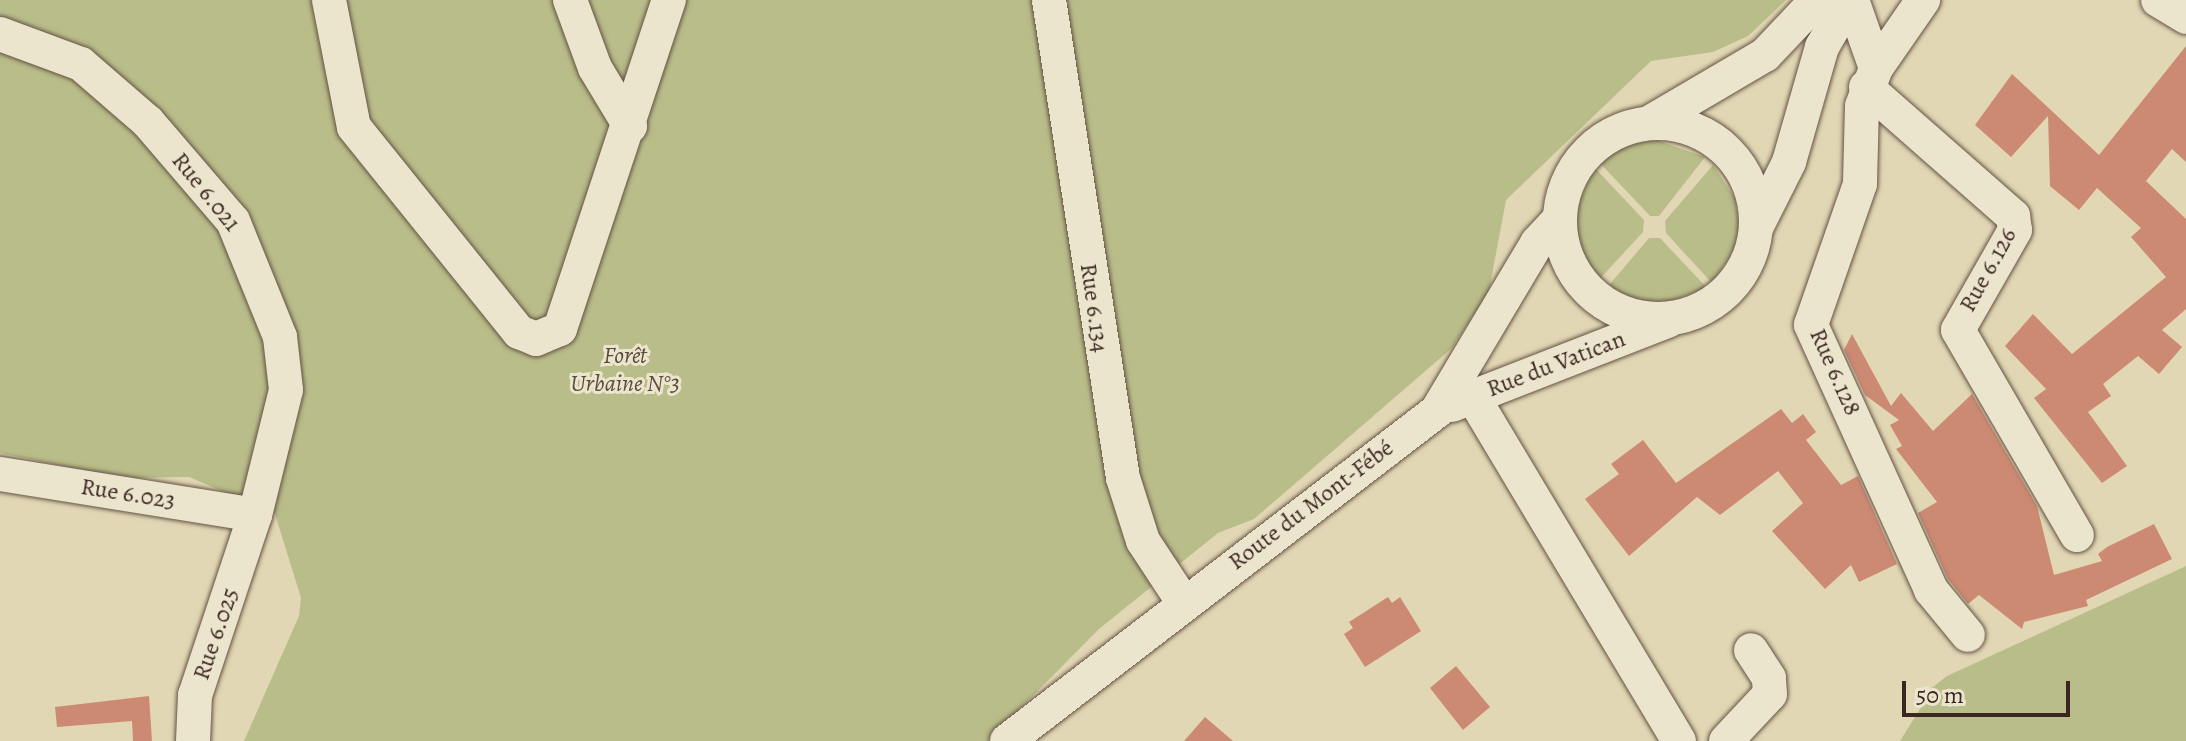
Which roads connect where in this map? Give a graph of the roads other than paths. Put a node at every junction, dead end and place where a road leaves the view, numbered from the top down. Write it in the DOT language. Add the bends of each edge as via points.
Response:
graph roads {
  1 [pos="329,0"];
  2 [pos="570,0"];
  3 [pos="669,0"];
  4 [pos="1049,0"];
  5 [pos="1817,0"];
  6 [pos="1850,0"];
  7 [pos="1923,0"];
  8 [pos="2158,0"];
  9 [pos="2186,17"];
  10 [pos="0,34"];
  11 [pos="1871,78"];
  12 [pos="1649,123"];
  13 [pos="630,126"];
  14 [pos="1559,219"];
  15 [pos="1756,228"];
  16 [pos="1676,318"];
  17 [pos="1473,397"];
  18 [pos="1437,411"];
  19 [pos="0,474"];
  20 [pos="253,522"];
  21 [pos="2077,535"];
  22 [pos="1183,602"];
  23 [pos="1968,635"];
  24 [pos="1751,650"];
  25 [pos="1664,735"];
  26 [pos="1732,740"];
  27 [pos="193,741"];
  28 [pos="1007,741"];
  1 -- 13 [label="street" via="354,127 519,332 536,339 560,329"];
  2 -- 13 [label="street" via="595,68"];
  3 -- 13 [label="street"];
  4 -- 22 [label="street, Rue 6.134" via="1123,478 1143,541"];
  5 -- 12 [label="street" via="1765,55"];
  6 -- 11 [label="street, Rue 6.128"];
  6 -- 15 [label="street" via="1822,47 1789,162"];
  7 -- 11 [label="street"];
  8 -- 9 [label="street"];
  10 -- 20 [label="street, Rue 6.021" via="104,79 245,241 286,363 286,390"];
  11 -- 21 [label="street, Rue 6.126" via="2013,216 2015,230 1958,330"];
  11 -- 23 [label="street, Rue 6.128" via="1860,184 1811,325 1931,590"];
  12 -- 14 [label="street" via="1615,132 1586,153 1570,174"];
  12 -- 15 [label="street" via="1695,130 1722,147 1742,170"];
  14 -- 16 [label="street" via="1567,261 1593,296 1646,319"];
  14 -- 18 [label="street, Route du Mont-Fébé" via="1537,243"];
  15 -- 16 [label="street" via="1739,277 1722,296"];
  16 -- 17 [label="street, Rue du Vatican"];
  17 -- 18 [label="street, Rue du Vatican"];
  17 -- 25 [label="street"];
  18 -- 22 [label="street, Route du Mont-Fébé"];
  19 -- 20 [label="street, Rue 6.023"];
  20 -- 27 [label="street, Rue 6.025" via="195,695"];
  22 -- 28 [label="street, Route du Mont-Fébé"];
  24 -- 26 [label="street" via="1769,678 1770,694"];
}
